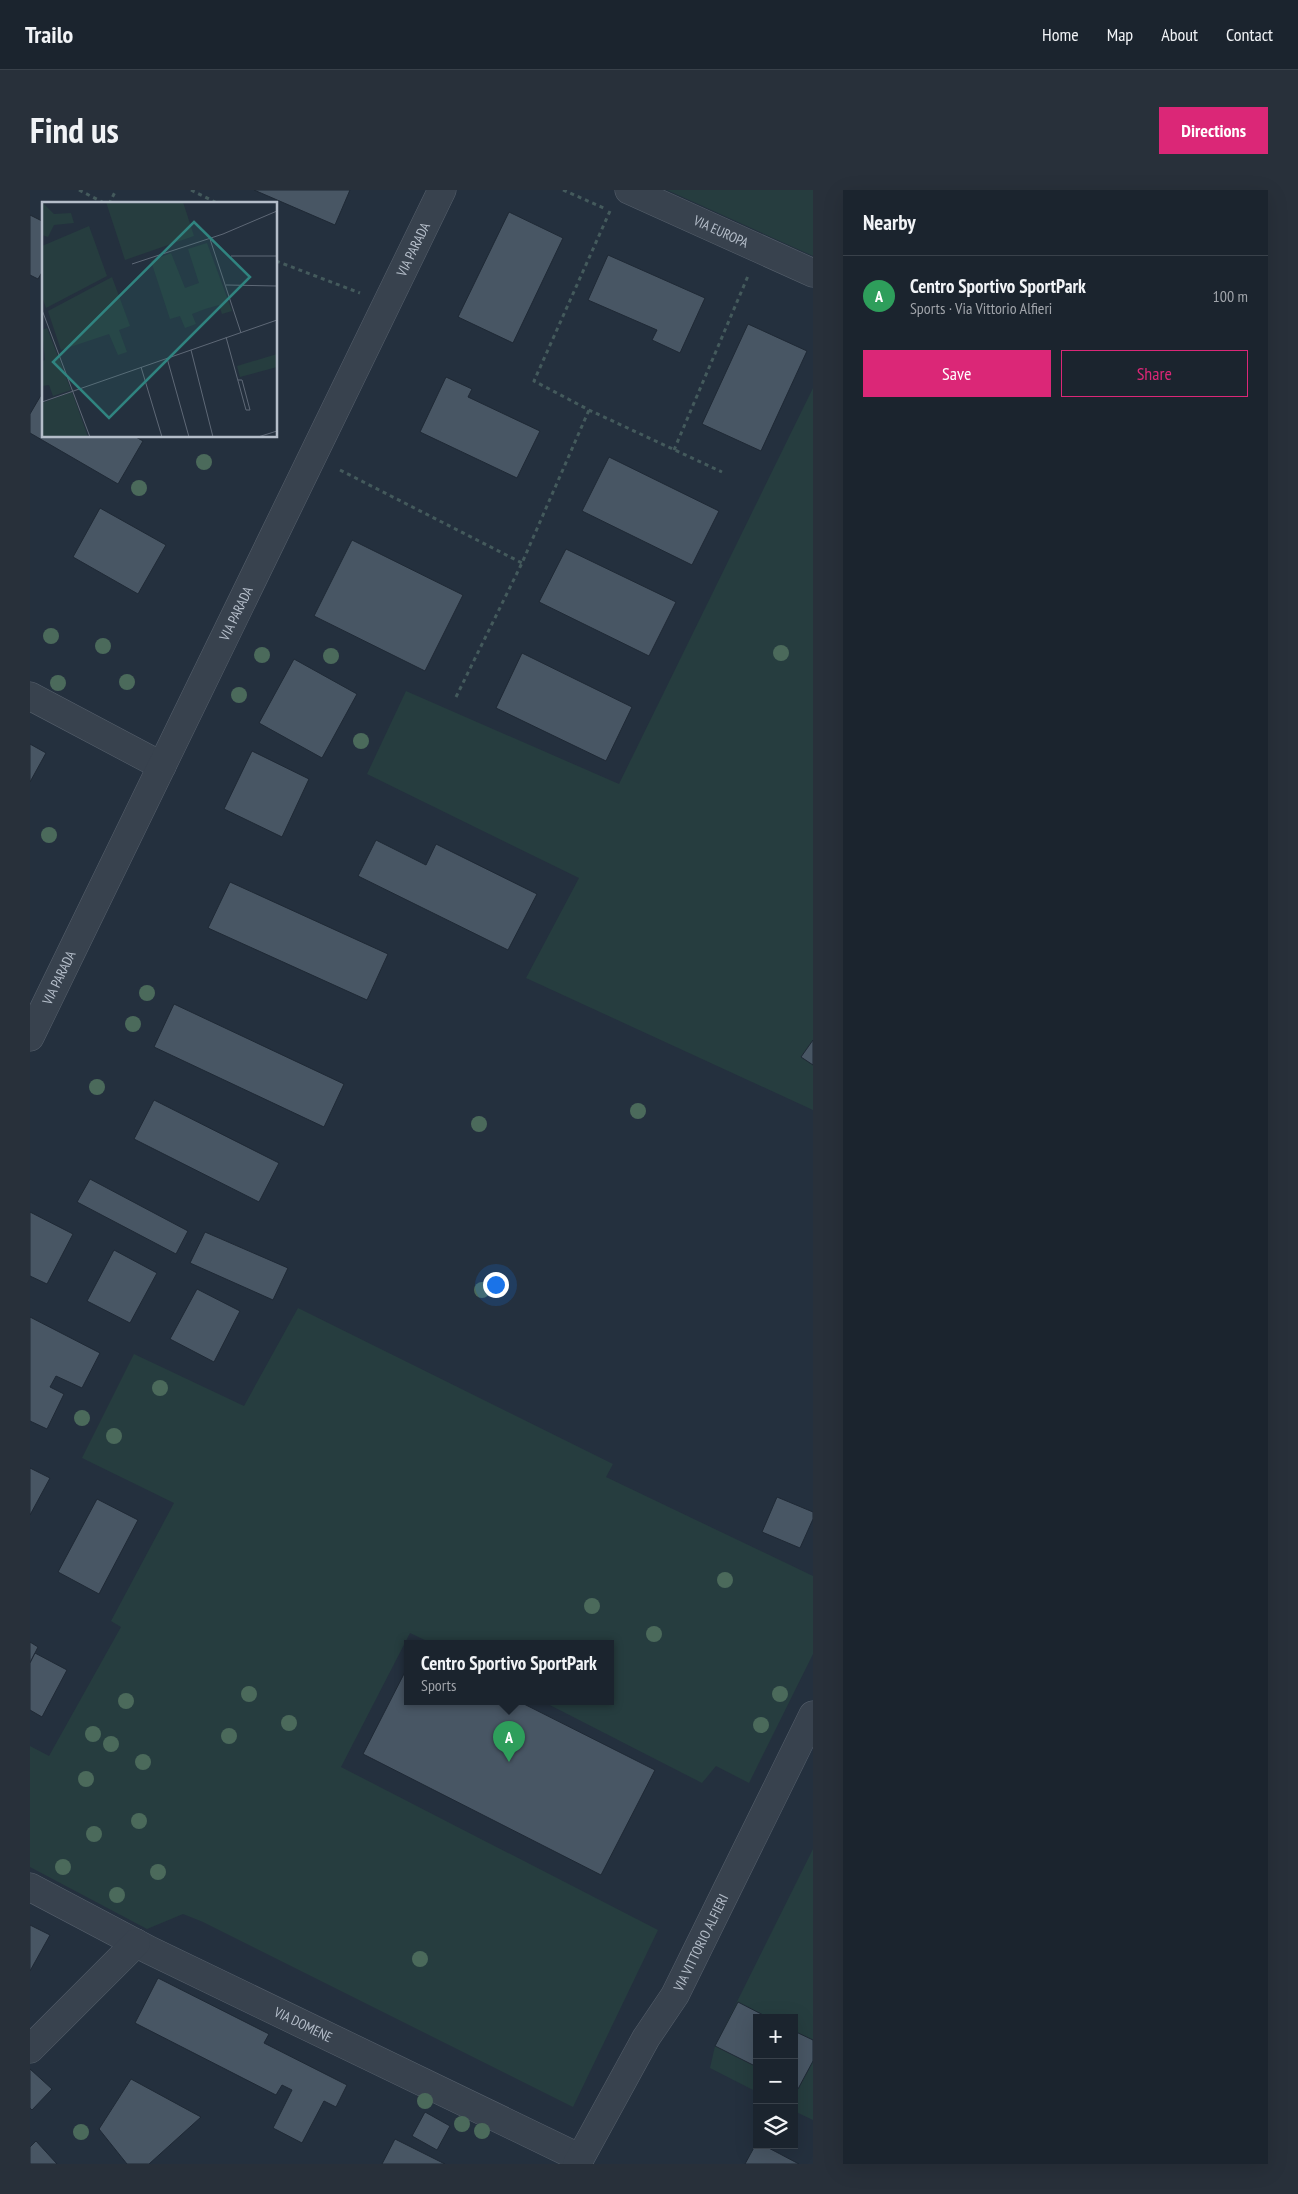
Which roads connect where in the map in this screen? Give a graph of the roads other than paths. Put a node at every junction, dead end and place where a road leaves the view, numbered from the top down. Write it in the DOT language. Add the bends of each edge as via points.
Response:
graph roads {
  1 [pos="442,190"];
  2 [pos="629,190"];
  3 [pos="813,273"];
  4 [pos="30,696"];
  5 [pos="162,766"];
  6 [pos="34,1020"];
  7 [pos="813,1715"];
  8 [pos="30,1887"];
  9 [pos="136,1943"];
  10 [pos="30,2049"];
  11 [pos="578,2161"];
  1 -- 5 [label="street, VIA PARADA"];
  2 -- 3 [label="street, VIA EUROPA"];
  4 -- 5 [label="street"];
  5 -- 6 [label="street, VIA PARADA"];
  7 -- 11 [label="street, VIA VITTORIO ALFIERI" via="675,1995 646,2038"];
  8 -- 9 [label="street, VIA DOMENE"];
  9 -- 10 [label="street"];
  9 -- 11 [label="street, VIA DOMENE"];
}
